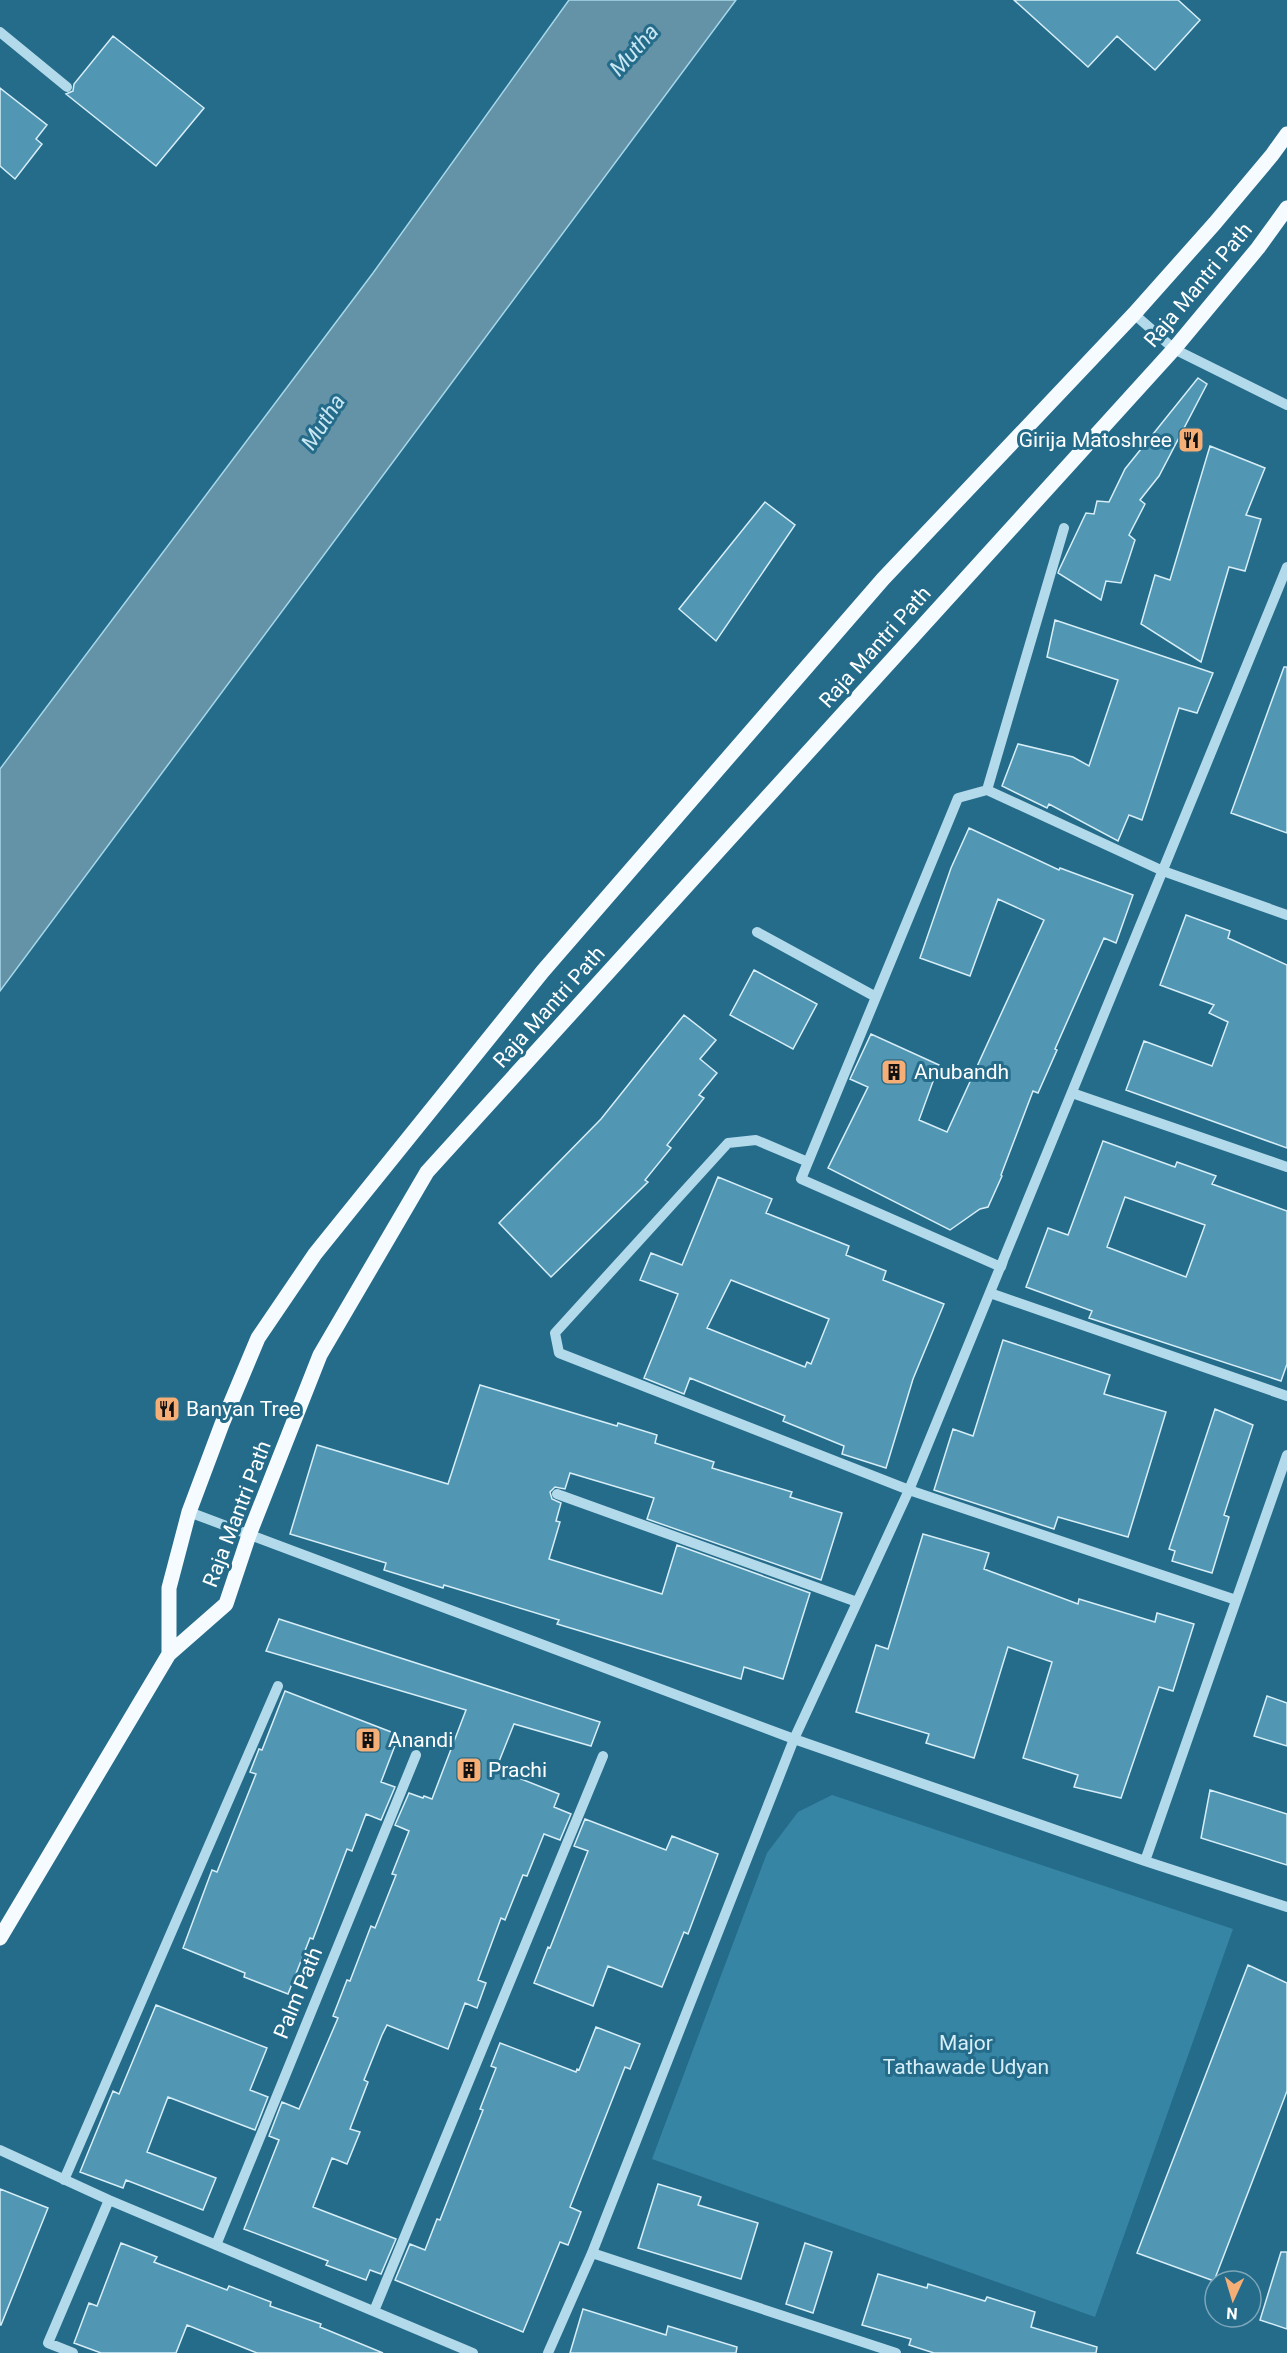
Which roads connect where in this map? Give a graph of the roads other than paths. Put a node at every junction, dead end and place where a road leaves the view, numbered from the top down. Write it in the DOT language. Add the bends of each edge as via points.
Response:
graph roads {
  1 [pos="0,32"];
  2 [pos="67,87"];
  3 [pos="1287,134"];
  4 [pos="1287,208"];
  5 [pos="1134,314"];
  6 [pos="1174,349"];
  7 [pos="1287,405"];
  8 [pos="1064,528"];
  9 [pos="1287,567"];
  10 [pos="1283,587"];
  11 [pos="987,790"];
  12 [pos="1163,871"];
  13 [pos="1287,915"];
  14 [pos="757,932"];
  15 [pos="876,997"];
  16 [pos="1072,1093"];
  17 [pos="808,1162"];
  18 [pos="1287,1167"];
  19 [pos="1007,1250"];
  20 [pos="990,1293"];
  21 [pos="1287,1396"];
  22 [pos="1287,1455"];
  23 [pos="909,1490"];
  24 [pos="557,1494"];
  25 [pos="189,1512"];
  26 [pos="249,1535"];
  27 [pos="1236,1600"];
  28 [pos="857,1602"];
  29 [pos="169,1654"];
  30 [pos="278,1686"];
  31 [pos="794,1739"];
  32 [pos="416,1755"];
  33 [pos="603,1756"];
  34 [pos="1145,1861"];
  35 [pos="1287,1907"];
  36 [pos="0,1938"];
  37 [pos="0,2150"];
  38 [pos="64,2180"];
  39 [pos="109,2200"];
  40 [pos="216,2244"];
  41 [pos="592,2253"];
  42 [pos="374,2311"];
  43 [pos="46,2348"];
  44 [pos="73,2353"];
  45 [pos="473,2353"];
  46 [pos="548,2353"];
  47 [pos="896,2353"];
  1 -- 2 [label="street"];
  3 -- 5 [label="main road, Raja Mantri Path" via="1215,224"];
  4 -- 6 [label="main road, Raja Mantri Path"];
  5 -- 6 [label="street"];
  5 -- 25 [label="main road, Raja Mantri Path" via="883,579 543,971 315,1254 258,1338"];
  6 -- 7 [label="street"];
  6 -- 26 [label="main road, Raja Mantri Path" via="427,1172 320,1355"];
  8 -- 11 [label="street"];
  9 -- 10 [label="street"];
  10 -- 12 [label="street"];
  11 -- 12 [label="street"];
  11 -- 15 [label="street" via="958,798"];
  12 -- 13 [label="street"];
  12 -- 16 [label="street"];
  14 -- 15 [label="street"];
  15 -- 17 [label="street"];
  16 -- 18 [label="street"];
  16 -- 19 [label="street"];
  17 -- 19 [label="street" via="801,1179 1001,1267"];
  17 -- 23 [label="street" via="756,1140 728,1143 555,1333 559,1353"];
  19 -- 20 [label="street"];
  20 -- 21 [label="street"];
  20 -- 23 [label="street"];
  22 -- 27 [label="street"];
  23 -- 27 [label="street"];
  23 -- 28 [label="street"];
  24 -- 28 [label="street"];
  25 -- 26 [label="street"];
  25 -- 29 [label="main road, Raja Mantri Path" via="169,1588"];
  26 -- 29 [label="main road, Raja Mantri Path" via="226,1604"];
  26 -- 31 [label="street"];
  27 -- 34 [label="street"];
  28 -- 31 [label="street"];
  29 -- 36 [label="main road, Raja Mantri Path"];
  30 -- 38 [label="street"];
  31 -- 34 [label="street"];
  31 -- 41 [label="street"];
  32 -- 40 [label="street, Palm Path"];
  33 -- 42 [label="street"];
  34 -- 35 [label="street"];
  37 -- 38 [label="street"];
  38 -- 39 [label="street"];
  39 -- 40 [label="street"];
  39 -- 43 [label="street"];
  40 -- 42 [label="street"];
  41 -- 46 [label="street"];
  41 -- 47 [label="street"];
  42 -- 45 [label="street"];
  43 -- 44 [label="street"];
}
